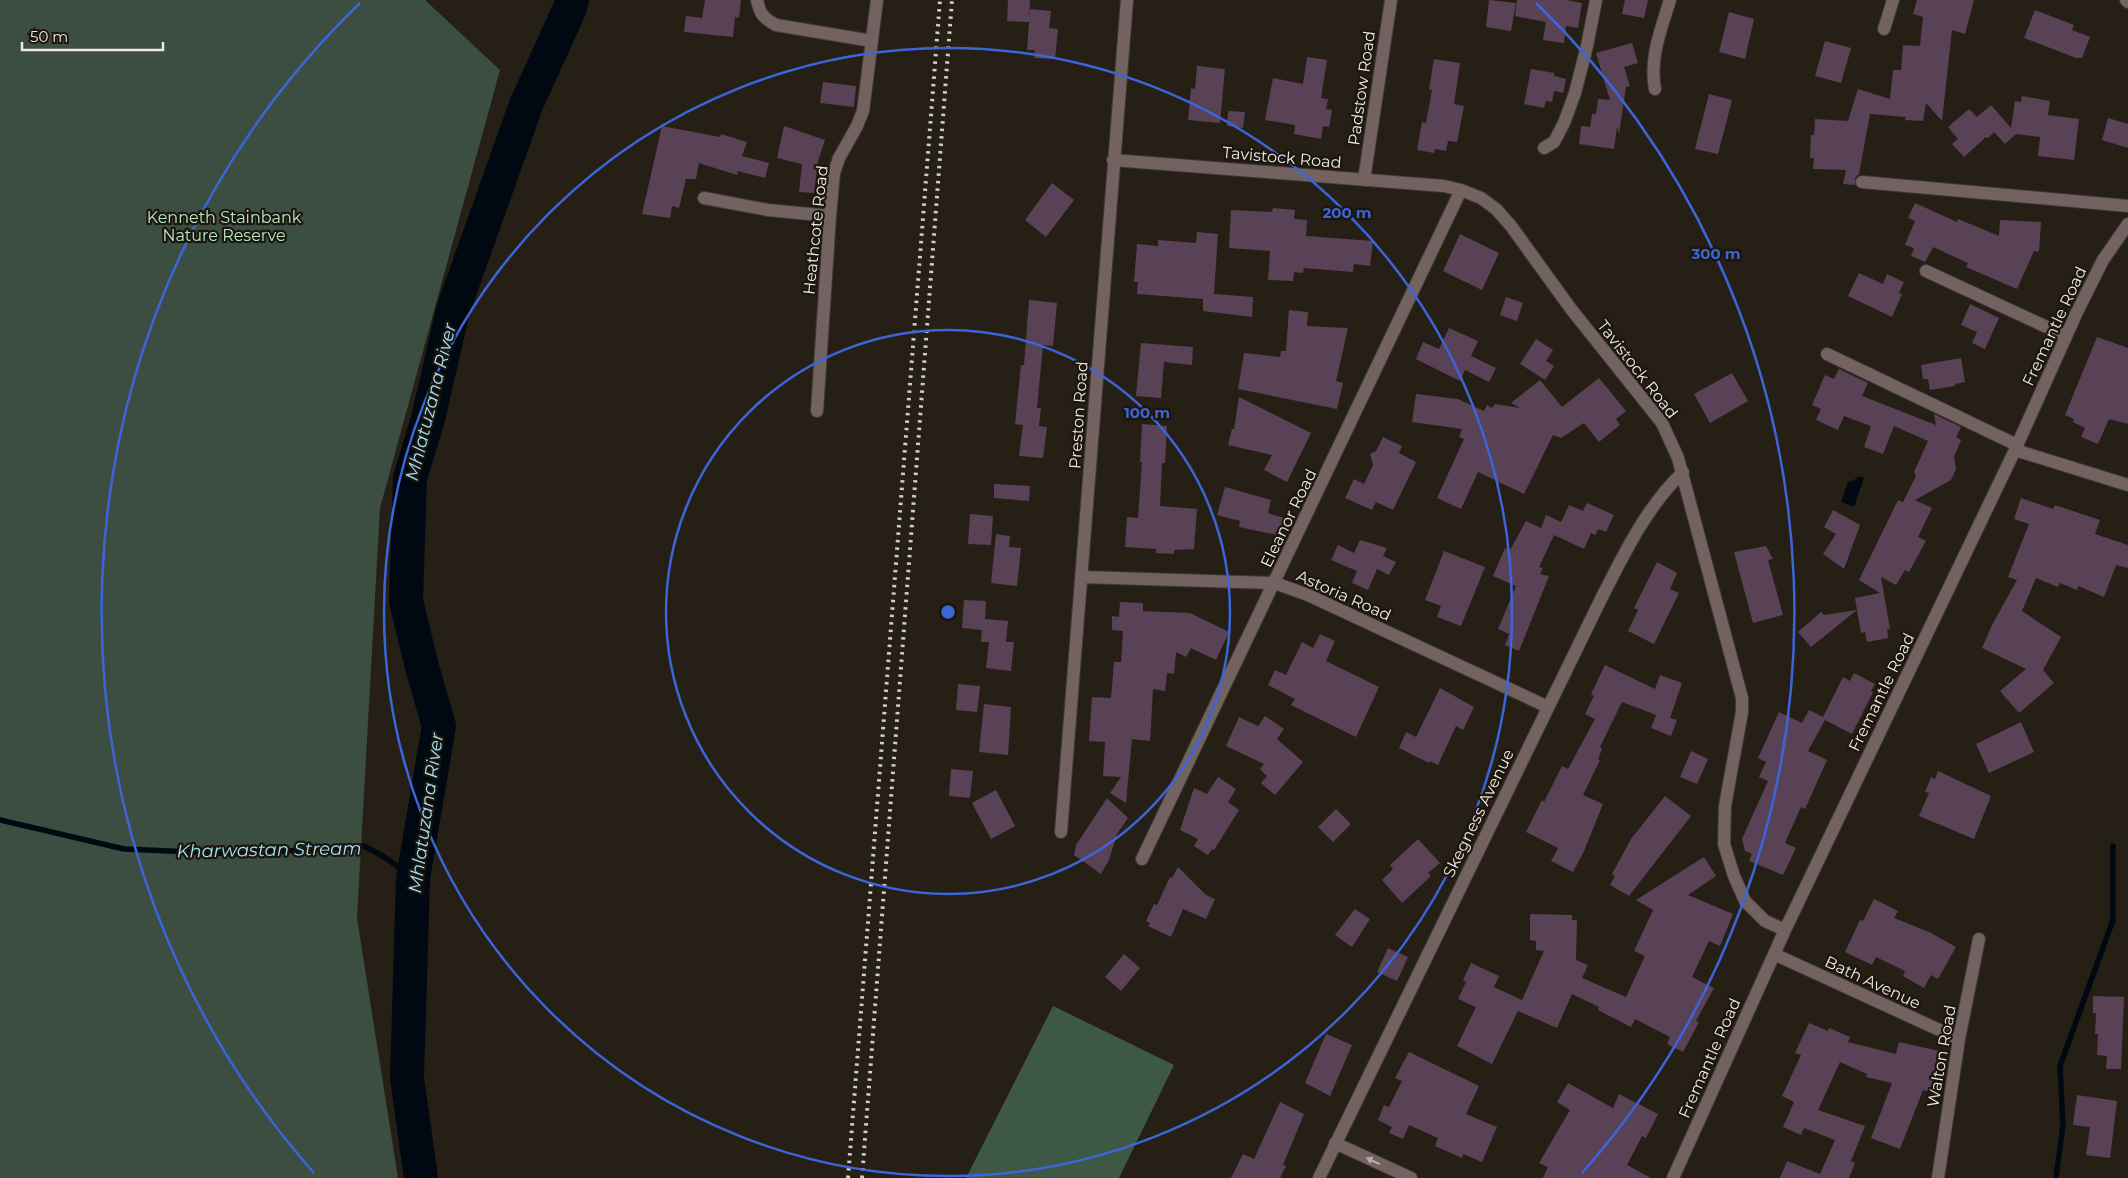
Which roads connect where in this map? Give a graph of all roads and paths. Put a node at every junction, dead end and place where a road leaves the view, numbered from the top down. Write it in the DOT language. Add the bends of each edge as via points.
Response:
graph roads {
  1 [pos="757,0"];
  2 [pos="877,0"];
  3 [pos="1127,0"];
  4 [pos="1391,0"];
  5 [pos="1596,0"];
  6 [pos="1670,0"];
  7 [pos="1893,0"];
  8 [pos="1884,29"];
  9 [pos="872,41"];
  10 [pos="1655,90"];
  11 [pos="1544,148"];
  12 [pos="1113,160"];
  13 [pos="1364,180"];
  14 [pos="1862,182"];
  15 [pos="1461,190"];
  16 [pos="704,198"];
  17 [pos="2128,206"];
  18 [pos="830,216"];
  19 [pos="2128,224"];
  20 [pos="1926,271"];
  21 [pos="2066,336"];
  22 [pos="1827,354"];
  23 [pos="817,411"];
  24 [pos="2016,448"];
  25 [pos="1683,472"];
  26 [pos="2128,485"];
  27 [pos="1082,577"];
  28 [pos="1274,583"];
  29 [pos="1548,707"];
  30 [pos="1061,832"];
  31 [pos="1142,859"];
  32 [pos="1784,930"];
  33 [pos="1979,939"];
  34 [pos="1774,954"];
  35 [pos="1959,1039"];
  36 [pos="1335,1144"];
  37 [pos="1319,1178"];
  38 [pos="1411,1178"];
  39 [pos="1672,1178"];
  40 [pos="1938,1178"];
  1 -- 9 [label="street" via="760,14 776,25"];
  2 -- 9 [label="street, Heathcote Road"];
  3 -- 12 [label="street, Preston Road"];
  4 -- 13 [label="street, Padstow Road"];
  5 -- 11 [label="street" via="1587,46 1564,124 1554,142"];
  6 -- 10 [label="street" via="1655,56"];
  7 -- 8 [label="street"];
  9 -- 18 [label="street, Heathcote Road" via="863,111 834,173"];
  12 -- 13 [label="street, Tavistock Road"];
  12 -- 27 [label="street, Preston Road"];
  13 -- 15 [label="street, Tavistock Road"];
  14 -- 17 [label="street"];
  15 -- 25 [label="street, Tavistock Road" via="1481,198 1512,226 1571,309 1662,423"];
  15 -- 28 [label="street, Eleanor Road"];
  16 -- 18 [label="street" via="768,210"];
  18 -- 23 [label="street, Heathcote Road"];
  19 -- 21 [label="street, Fremantle Road" via="2103,260"];
  20 -- 21 [label="street"];
  21 -- 24 [label="street, Fremantle Road"];
  22 -- 24 [label="street"];
  24 -- 26 [label="street"];
  24 -- 32 [label="street, Fremantle Road"];
  25 -- 29 [label="street, Skegness Avenue" via="1664,490 1623,556"];
  25 -- 32 [label="street, Tavistock Road" via="1742,698 1725,806 1724,844 1745,901 1765,921"];
  27 -- 28 [label="street, Astoria Road"];
  27 -- 30 [label="street, Preston Road"];
  28 -- 29 [label="street, Astoria Road" via="1308,595"];
  28 -- 31 [label="street, Eleanor Road"];
  29 -- 36 [label="street, Skegness Avenue"];
  32 -- 34 [label="street, Fremantle Road"];
  33 -- 35 [label="street, Walton Road"];
  34 -- 35 [label="street, Bath Avenue"];
  34 -- 39 [label="street, Fremantle Road"];
  35 -- 40 [label="street, Walton Road"];
  36 -- 37 [label="street, Skegness Avenue"];
  38 -- 36 [label="street, one-way"];
}
